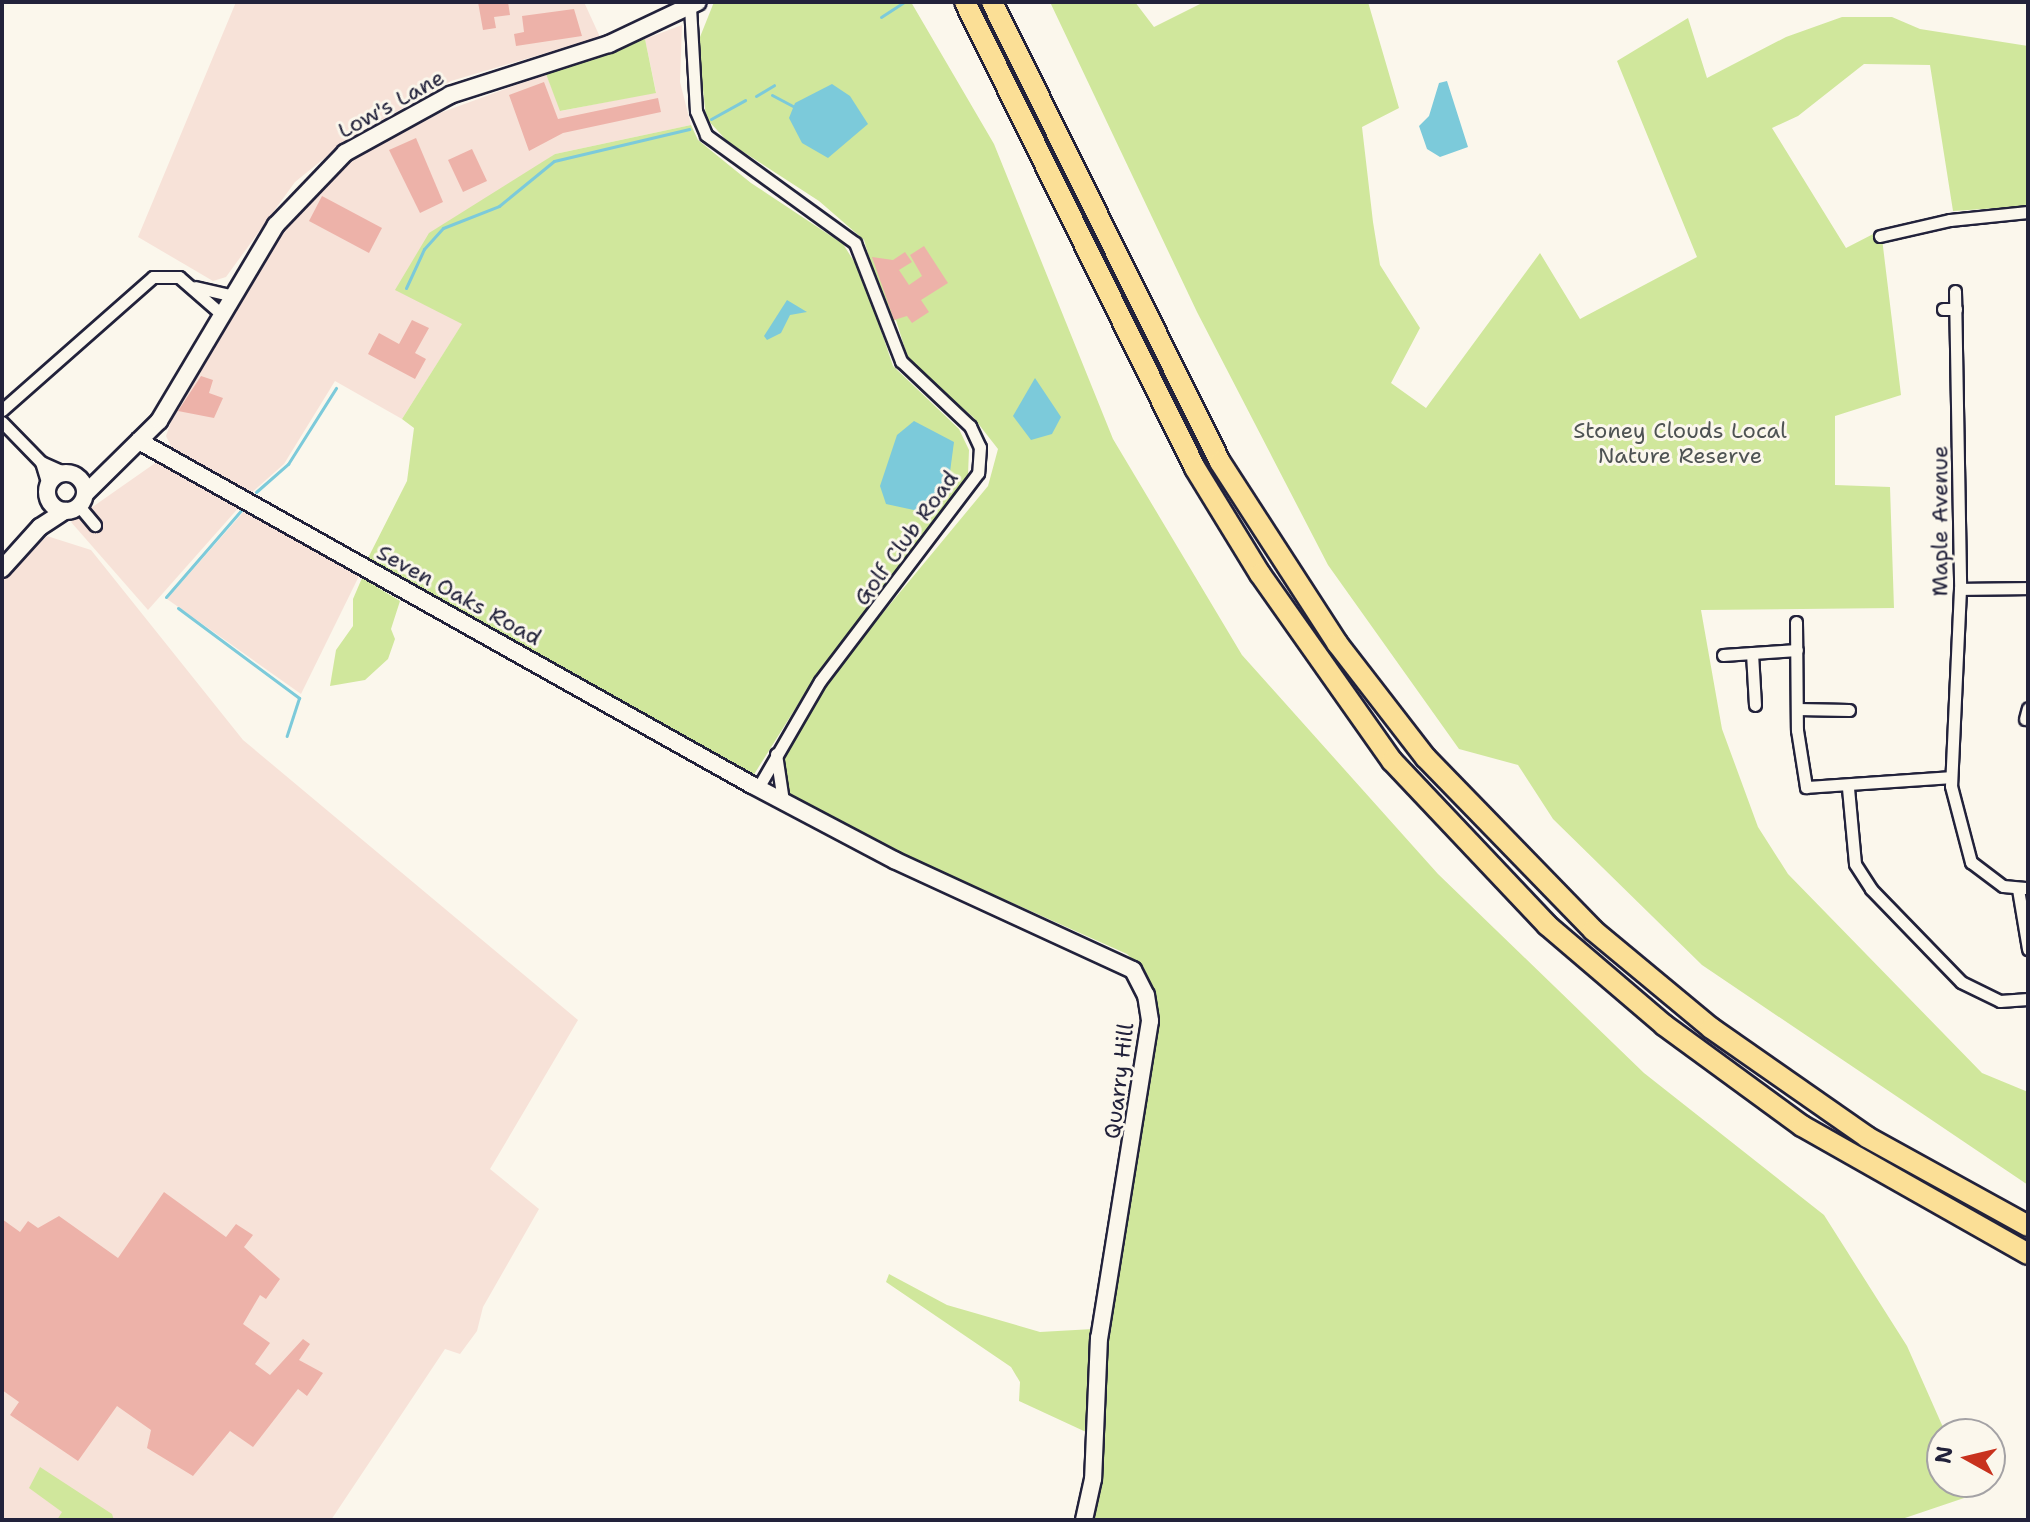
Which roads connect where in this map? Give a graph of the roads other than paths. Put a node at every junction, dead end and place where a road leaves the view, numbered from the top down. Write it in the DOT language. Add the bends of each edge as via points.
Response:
graph roads {
  1 [pos="965,2"];
  2 [pos="992,2"];
  3 [pos="694,4"];
  4 [pos="2028,212"];
  5 [pos="1880,236"];
  6 [pos="194,287"];
  7 [pos="1955,291"];
  8 [pos="230,295"];
  9 [pos="219,312"];
  10 [pos="2,410"];
  11 [pos="2,422"];
  12 [pos="139,441"];
  13 [pos="41,462"];
  14 [pos="104,469"];
  15 [pos="71,474"];
  16 [pos="49,494"];
  17 [pos="77,503"];
  18 [pos="95,525"];
  19 [pos="40,527"];
  20 [pos="2,569"];
  21 [pos="2028,588"];
  22 [pos="1960,589"];
  23 [pos="1796,622"];
  24 [pos="1797,650"];
  25 [pos="1752,653"];
  26 [pos="1723,655"];
  27 [pos="1755,705"];
  28 [pos="1797,709"];
  29 [pos="1849,710"];
  30 [pos="776,754"];
  31 [pos="1951,777"];
  32 [pos="758,788"];
  33 [pos="1848,788"];
  34 [pos="783,801"];
  35 [pos="2023,889"];
  36 [pos="2028,949"];
  37 [pos="2028,999"];
  38 [pos="2028,1226"];
  39 [pos="2028,1254"];
  40 [pos="1084,1520"];
  1 -- 39 [label="highway" via="1195,468 1260,574 1392,761 1547,925 1664,1025 1802,1126"];
  2 -- 38 [label="highway" via="1220,462 1329,632 1426,758 1593,930 1711,1028 1867,1137"];
  3 -- 8 [label="street, Low's Lane" via="609,44 485,80 378,131 293,201"];
  3 -- 30 [label="street, Golf Club Road" via="696,111 706,135 855,243 901,361 970,426 980,447 978,473 820,681"];
  4 -- 5 [label="street" via="1950,220"];
  6 -- 8 [label="street"];
  6 -- 9 [label="street"];
  6 -- 10 [label="street" via="171,274 147,280"];
  7 -- 22 [label="street, Maple Avenue" via="1949,309"];
  8 -- 9 [label="street, Low's Lane"];
  9 -- 12 [label="street, Low's Lane" via="172,402"];
  11 -- 13 [label="street"];
  12 -- 14 [label="street, Low's Lane"];
  12 -- 32 [label="street, Seven Oaks Road"];
  13 -- 15 [label="street"];
  13 -- 16 [label="street"];
  14 -- 15 [label="street, Low's Lane"];
  14 -- 17 [label="street, Low's Lane"];
  15 -- 16 [label="street, Low's Lane"];
  15 -- 17 [label="street"];
  16 -- 17 [label="street"];
  16 -- 19 [label="street, Low's Lane"];
  17 -- 18 [label="street"];
  17 -- 19 [label="street, Low's Lane"];
  19 -- 20 [label="street, Low's Lane"];
  21 -- 22 [label="street"];
  22 -- 31 [label="street, Maple Avenue"];
  23 -- 24 [label="street"];
  24 -- 25 [label="street"];
  24 -- 28 [label="street"];
  25 -- 26 [label="street"];
  25 -- 27 [label="street"];
  28 -- 29 [label="street"];
  28 -- 33 [label="street" via="1802,782 1811,790"];
  30 -- 32 [label="street, Golf Club Road"];
  30 -- 34 [label="street"];
  31 -- 33 [label="street"];
  31 -- 35 [label="street, Maple Avenue" via="1958,830 1971,862 1991,880"];
  32 -- 34 [label="street, Quarry Hill"];
  33 -- 37 [label="street" via="1855,864 1871,889 1961,982 2000,1001"];
  34 -- 40 [label="street, Quarry Hill" via="894,860 1113,955 1141,980 1150,1021 1099,1338 1093,1479"];
  35 -- 36 [label="street"];
}
